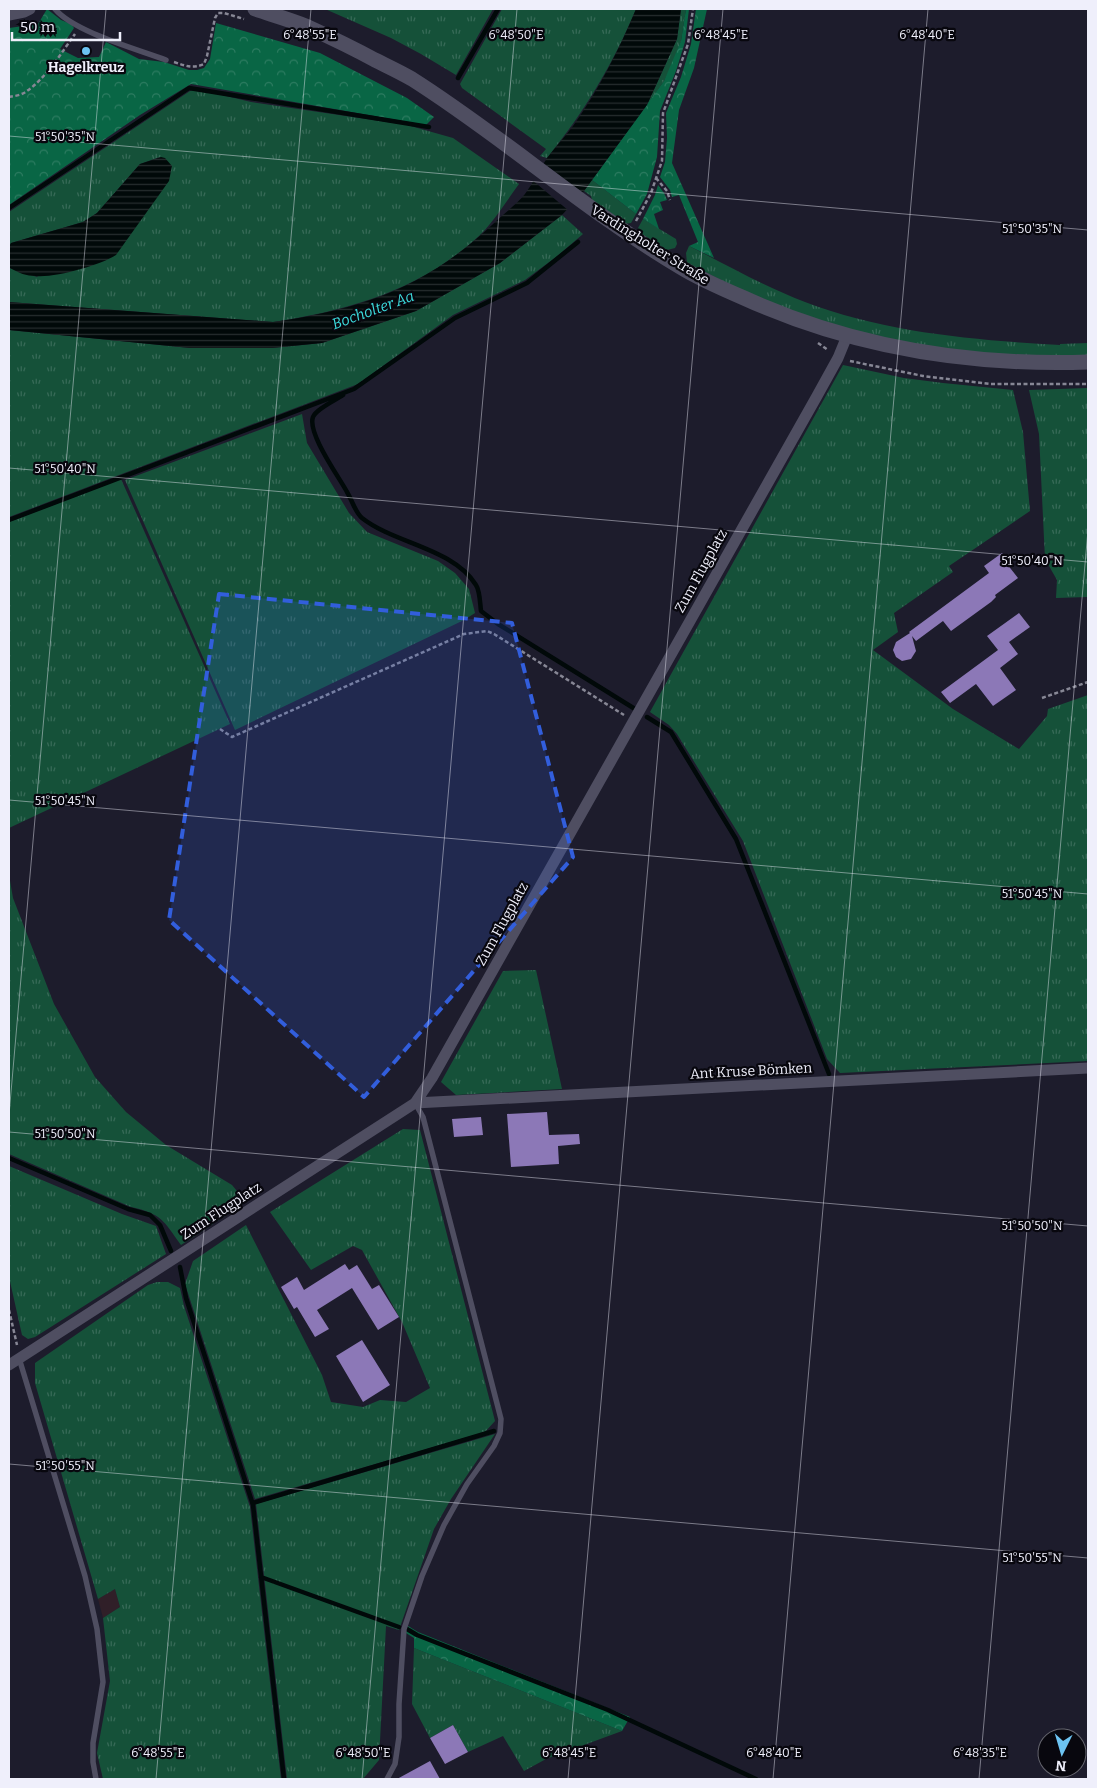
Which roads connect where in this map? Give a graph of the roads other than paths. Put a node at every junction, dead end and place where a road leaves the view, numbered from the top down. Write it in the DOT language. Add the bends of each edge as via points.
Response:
graph roads {
  1 [pos="30,9"];
  2 [pos="55,9"];
  3 [pos="9,15"];
  4 [pos="253,15"];
  5 [pos="166,60"];
  6 [pos="847,336"];
  7 [pos="1088,362"];
  8 [pos="1088,1068"];
  9 [pos="415,1103"];
  10 [pos="20,1358"];
  11 [pos="9,1365"];
  12 [pos="96,1779"];
  13 [pos="387,1779"];
  1 -- 3 [label="street"];
  2 -- 5 [label="lane" via="105,38"];
  4 -- 6 [label="street, Vardingholter Straße" via="306,26 409,78 457,109 580,202 684,269 794,319"];
  6 -- 7 [label="street, Vardingholter Straße" via="898,348 968,358"];
  6 -- 9 [label="street, Zum Flugplatz" via="834,365"];
  8 -- 9 [label="street, Ant Kruse Bömken"];
  9 -- 10 [label="street, Zum Flugplatz"];
  9 -- 13 [label="lane" via="423,1118 501,1419 494,1446 444,1525 404,1629 399,1737 395,1764"];
  10 -- 11 [label="street, Zum Flugplatz"];
  10 -- 12 [label="lane" via="85,1576 97,1629 103,1682 93,1743"];
}
